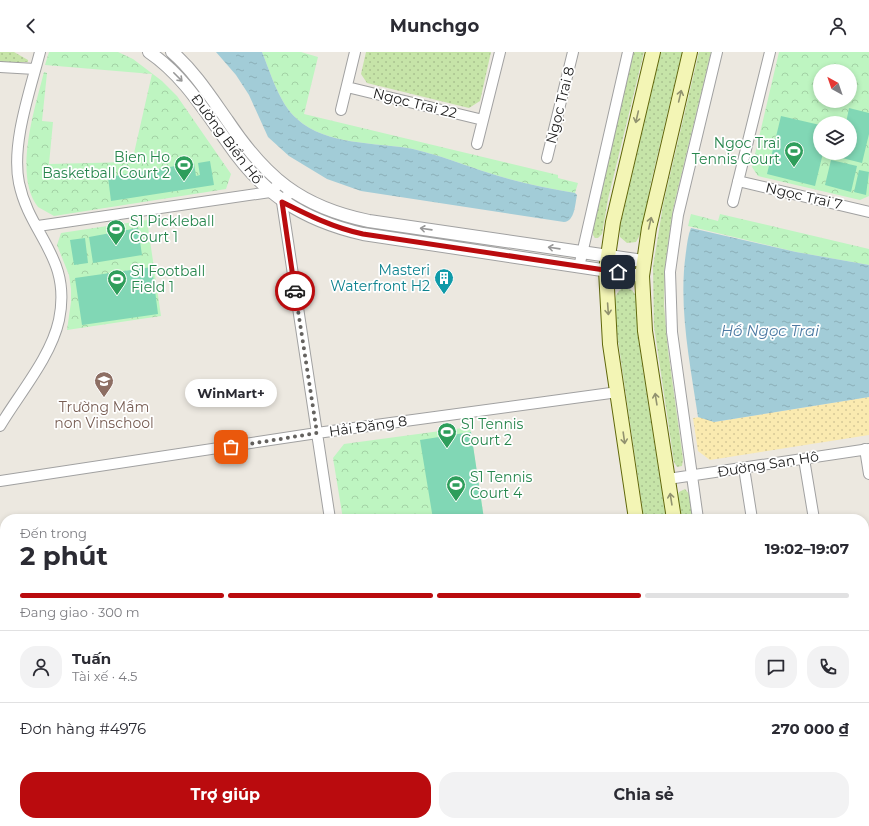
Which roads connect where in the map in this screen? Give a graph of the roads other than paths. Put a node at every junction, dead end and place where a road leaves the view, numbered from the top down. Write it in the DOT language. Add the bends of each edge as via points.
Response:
graph roads {
  1 [pos="40,52"];
  2 [pos="149,52"];
  3 [pos="172,52"];
  4 [pos="355,52"];
  5 [pos="500,52"];
  6 [pos="573,52"];
  7 [pos="628,52"];
  8 [pos="652,52"];
  9 [pos="690,52"];
  10 [pos="717,52"];
  11 [pos="770,52"];
  12 [pos="0,67"];
  13 [pos="35,69"];
  14 [pos="347,87"];
  15 [pos="341,110"];
  16 [pos="483,120"];
  17 [pos="477,144"];
  18 [pos="547,158"];
  19 [pos="738,181"];
  20 [pos="280,183"];
  21 [pos="291,191"];
  22 [pos="270,192"];
  23 [pos="282,202"];
  24 [pos="733,202"];
  25 [pos="869,212"];
  26 [pos="38,226"];
  27 [pos="581,252"];
  28 [pos="606,256"];
  29 [pos="643,261"];
  30 [pos="579,266"];
  31 [pos="606,270"];
  32 [pos="642,276"];
  33 [pos="618,392"];
  34 [pos="0,426"];
  35 [pos="317,433"];
  36 [pos="867,449"];
  37 [pos="804,459"];
  38 [pos="744,468"];
  39 [pos="869,474"];
  40 [pos="692,476"];
  41 [pos="668,479"];
  42 [pos="0,481"];
  43 [pos="329,514"];
  44 [pos="635,514"];
  45 [pos="673,514"];
  46 [pos="697,514"];
  47 [pos="751,514"];
  48 [pos="813,514"];
  1 -- 13 [label="street"];
  2 -- 22 [label="street, Đường Biển Hồ, one-way" via="182,80 243,164"];
  3 -- 20 [label="street, Đường Biển Hồ" via="198,80 250,152"];
  4 -- 14 [label="street"];
  5 -- 16 [label="street"];
  6 -- 18 [label="street, Ngọc Trai 8"];
  7 -- 27 [label="street"];
  8 -- 28 [label="main road, one-way"];
  29 -- 9 [label="main road, one-way"];
  10 -- 40 [label="street" via="678,215 670,272 672,332"];
  11 -- 19 [label="street"];
  12 -- 13 [label="street"];
  13 -- 26 [label="street" via="19,140 17,166 21,192"];
  14 -- 15 [label="street"];
  14 -- 16 [label="street, Ngọc Trai 22"];
  16 -- 17 [label="street"];
  19 -- 24 [label="street"];
  19 -- 25 [label="street, Ngọc Trai 7"];
  20 -- 21 [label="street, Đường Biển Hồ"];
  20 -- 22 [label="street"];
  21 -- 23 [label="street"];
  27 -- 21 [label="street, Đường Biển Hồ, one-way" via="361,219 315,204"];
  22 -- 23 [label="street, Đường Biển Hồ"];
  22 -- 26 [label="street"];
  23 -- 30 [label="street, Đường Biển Hồ" via="308,216 363,234"];
  23 -- 35 [label="street"];
  26 -- 34 [label="street" via="53,256 59,276 59,321 44,356"];
  27 -- 28 [label="street, Đường Biển Hồ"];
  27 -- 30 [label="street"];
  28 -- 29 [label="street, Đường Biển Hồ"];
  28 -- 31 [label="main road"];
  29 -- 32 [label="main road"];
  30 -- 31 [label="street, Đường Biển Hồ"];
  31 -- 32 [label="street, Đường Biển Hồ"];
  31 -- 33 [label="main road, one-way" via="610,344"];
  41 -- 32 [label="main road, one-way" via="645,331"];
  33 -- 35 [label="street, Hải Đăng 8"];
  33 -- 44 [label="main road, one-way"];
  35 -- 42 [label="street, Hải Đăng 8"];
  35 -- 43 [label="street"];
  36 -- 37 [label="street, Đường San Hô"];
  36 -- 39 [label="street"];
  37 -- 38 [label="street, Đường San Hô"];
  37 -- 48 [label="street"];
  38 -- 40 [label="street, Đường San Hô"];
  38 -- 47 [label="street"];
  40 -- 41 [label="street, Đường San Hô"];
  40 -- 46 [label="street"];
  45 -- 41 [label="main road, one-way"];
}
